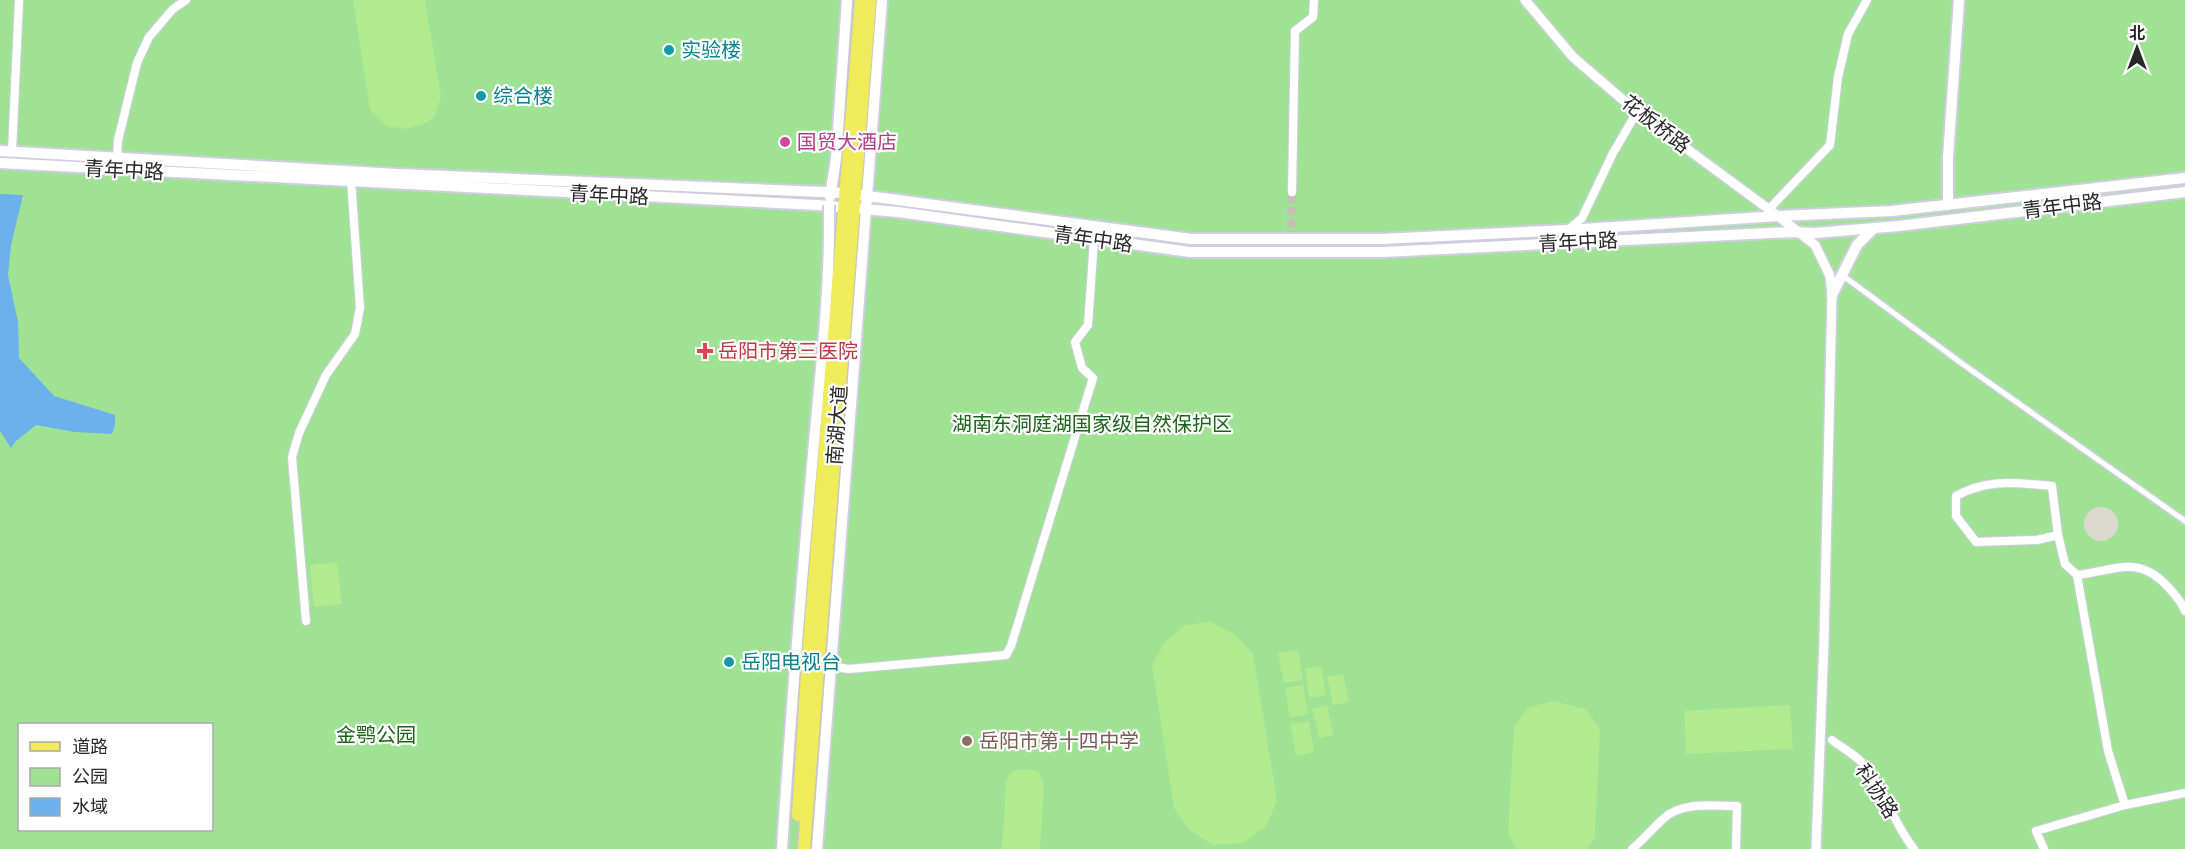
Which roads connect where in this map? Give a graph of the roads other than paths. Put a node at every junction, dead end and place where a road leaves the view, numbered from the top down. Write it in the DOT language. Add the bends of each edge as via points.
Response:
graph roads {
  1 [pos="19,0"];
  2 [pos="186,0"];
  3 [pos="847,0"];
  4 [pos="861,0"];
  5 [pos="870,0"];
  6 [pos="882,0"];
  7 [pos="1314,0"];
  8 [pos="1525,0"];
  9 [pos="1867,0"];
  10 [pos="1959,0"];
  11 [pos="1637,112"];
  12 [pos="0,151"];
  13 [pos="12,152"];
  14 [pos="117,158"];
  15 [pos="0,163"];
  16 [pos="351,177"];
  17 [pos="2185,178"];
  18 [pos="831,192"];
  19 [pos="1292,192"];
  20 [pos="2185,192"];
  21 [pos="855,195"];
  22 [pos="1948,205"];
  23 [pos="854,208"];
  24 [pos="1774,212"];
  25 [pos="1095,226"];
  26 [pos="1874,228"];
  27 [pos="1568,230"];
  28 [pos="1800,232"];
  29 [pos="1094,239"];
  30 [pos="1842,275"];
  31 [pos="1832,295"];
  32 [pos="2185,521"];
  33 [pos="2058,535"];
  34 [pos="2077,575"];
  35 [pos="2185,611"];
  36 [pos="306,621"];
  37 [pos="831,666"];
  38 [pos="1832,740"];
  39 [pos="2185,793"];
  40 [pos="2125,805"];
  41 [pos="782,849"];
  42 [pos="796,849"];
  43 [pos="804,849"];
  44 [pos="817,849"];
  45 [pos="1632,849"];
  46 [pos="1736,849"];
  47 [pos="1816,849"];
  48 [pos="1914,849"];
  49 [pos="2044,849"];
  1 -- 13 [label="street"];
  2 -- 14 [label="street" via="148,37 137,63"];
  3 -- 18 [label="main road"];
  4 -- 21 [label="main road, 南湖大道"];
  5 -- 21 [label="main road, 南湖大道"];
  6 -- 21 [label="main road"];
  7 -- 19 [label="street" via="1312,17 1295,31"];
  8 -- 11 [label="street, 花板桥路" via="1573,57"];
  9 -- 24 [label="street" via="1848,34 1830,145"];
  10 -- 22 [label="main road"];
  11 -- 24 [label="street, 花板桥路"];
  11 -- 27 [label="street" via="1582,218"];
  12 -- 13 [label="main road, 青年中路"];
  13 -- 14 [label="main road, 青年中路"];
  14 -- 16 [label="main road, 青年中路"];
  15 -- 16 [label="main road, 青年中路"];
  16 -- 18 [label="main road, 青年中路"];
  16 -- 23 [label="main road, 青年中路"];
  16 -- 36 [label="street" via="360,308 356,334 326,375 292,457"];
  17 -- 22 [label="main road, 青年中路"];
  18 -- 21 [label="main road, 青年中路"];
  18 -- 41 [label="main road" via="830,246"];
  20 -- 26 [label="main road, 青年中路"];
  21 -- 23 [label="main road, 南湖大道"];
  21 -- 23 [label="main road"];
  21 -- 25 [label="main road, 青年中路"];
  22 -- 24 [label="main road, 青年中路" via="1892,211"];
  23 -- 29 [label="main road, 青年中路"];
  23 -- 37 [label="main road"];
  23 -- 42 [label="main road, 南湖大道" via="808,659"];
  23 -- 43 [label="main road, 南湖大道"];
  24 -- 27 [label="main road, 青年中路"];
  24 -- 28 [label="street, 花板桥路"];
  25 -- 27 [label="main road, 青年中路" via="1191,239 1382,239"];
  25 -- 29 [label="street"];
  26 -- 28 [label="main road, 青年中路"];
  26 -- 30 [label="main road" via="1857,245"];
  28 -- 29 [label="main road, 青年中路" via="1382,252 1190,252"];
  28 -- 31 [label="street, 花板桥路" via="1815,245 1830,276"];
  29 -- 37 [label="street" via="1088,325 1075,342 1082,369 1093,378 1006,656 849,669"];
  30 -- 31 [label="main road"];
  30 -- 32 [label="street"];
  31 -- 47 [label="street, 花板桥路"];
  33 -- 33 [label="street" via="2052,486 2008,482 1972,487 1956,496 1956,516 1976,542 2037,540"];
  33 -- 34 [label="street" via="2065,564"];
  34 -- 35 [label="street" via="2114,567 2144,568 2161,579"];
  34 -- 40 [label="street" via="2108,751"];
  37 -- 44 [label="main road"];
  38 -- 48 [label="street, 科协路" via="1864,764"];
  39 -- 40 [label="street"];
  40 -- 49 [label="street" via="2036,831"];
  45 -- 46 [label="street" via="1679,809 1737,806"];
}
